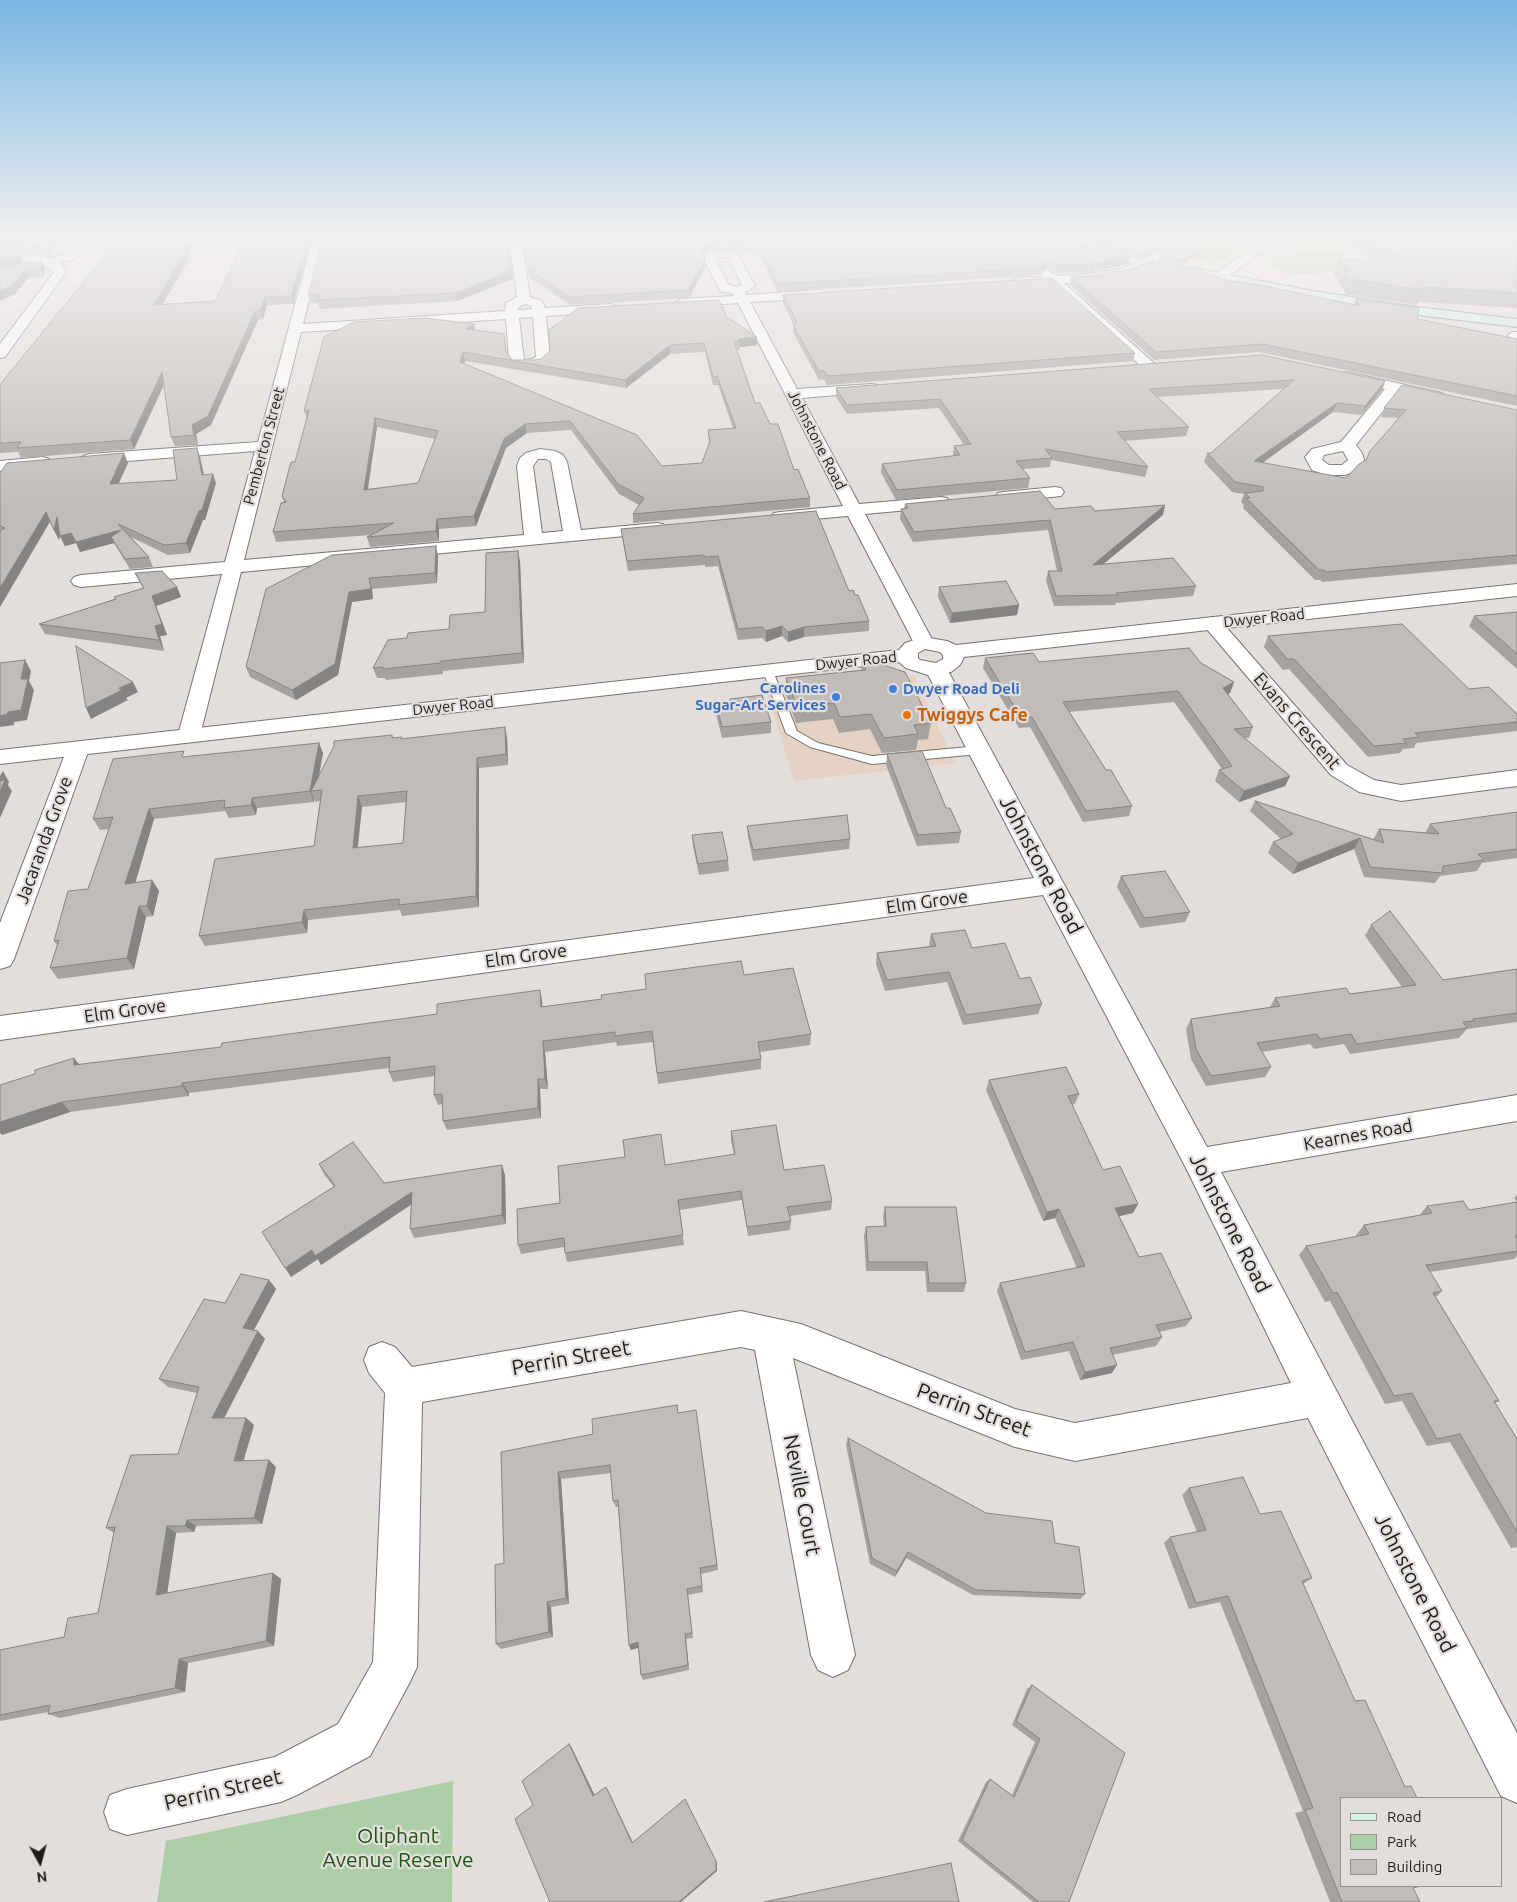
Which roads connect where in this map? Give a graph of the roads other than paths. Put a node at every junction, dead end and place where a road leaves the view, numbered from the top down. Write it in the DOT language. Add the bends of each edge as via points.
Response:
graph roads {
  1 [pos="20,327"];
  2 [pos="296,327"];
  3 [pos="513,327"];
  4 [pos="538,327"];
  5 [pos="758,327"];
  6 [pos="1109,327"];
  7 [pos="1491,327"];
  8 [pos="1516,332"];
  9 [pos="0,354"];
  10 [pos="1130,368"];
  11 [pos="1331,372"];
  12 [pos="1395,386"];
  13 [pos="883,387"];
  14 [pos="794,394"];
  15 [pos="1451,399"];
  16 [pos="1346,445"];
  17 [pos="263,446"];
  18 [pos="78,460"];
  19 [pos="58,461"];
  20 [pos="0,466"];
  21 [pos="1055,492"];
  22 [pos="986,498"];
  23 [pos="956,501"];
  24 [pos="854,510"];
  25 [pos="762,519"];
  26 [pos="672,527"];
  27 [pos="573,536"];
  28 [pos="534,539"];
  29 [pos="233,567"];
  30 [pos="81,580"];
  31 [pos="1517,590"];
  32 [pos="1212,623"];
  33 [pos="929,655"];
  34 [pos="768,671"];
  35 [pos="189,736"];
  36 [pos="78,749"];
  37 [pos="979,750"];
  38 [pos="0,757"];
  39 [pos="1517,778"];
  40 [pos="1052,885"];
  41 [pos="0,959"];
  42 [pos="0,1028"];
  43 [pos="1517,1108"];
  44 [pos="1199,1162"];
  45 [pos="770,1336"];
  46 [pos="1318,1397"];
  47 [pos="834,1655"];
  48 [pos="1517,1780"];
  49 [pos="127,1812"];
  1 -- 9 [label="street"];
  2 -- 17 [label="street, Pemberton Street"];
  3 -- 4 [label="street" via="517,362 525,364 543,360"];
  5 -- 14 [label="street, Johnstone Road"];
  6 -- 10 [label="street" via="1155,366"];
  7 -- 8 [label="main road"];
  11 -- 12 [label="street"];
  12 -- 15 [label="street"];
  12 -- 16 [label="street"];
  13 -- 14 [label="street"];
  14 -- 24 [label="street, Johnstone Road"];
  17 -- 18 [label="street"];
  17 -- 29 [label="street, Pemberton Street"];
  19 -- 20 [label="street"];
  21 -- 22 [label="street"];
  23 -- 24 [label="street, Johnstone Road"];
  24 -- 25 [label="street"];
  24 -- 33 [label="street, Johnstone Road"];
  26 -- 27 [label="street"];
  27 -- 28 [label="street"];
  27 -- 28 [label="street" via="559,462 549,454 540,454 532,456 525,466"];
  28 -- 29 [label="street"];
  29 -- 30 [label="street"];
  29 -- 35 [label="street, Pemberton Street"];
  31 -- 32 [label="street, Dwyer Road"];
  32 -- 33 [label="street, Dwyer Road"];
  32 -- 39 [label="street, Evans Crescent" via="1339,770 1367,786 1401,793"];
  33 -- 34 [label="street, Dwyer Road"];
  33 -- 37 [label="street, Johnstone Road"];
  34 -- 35 [label="street, Dwyer Road"];
  34 -- 37 [label="lane" via="792,733 814,745 872,760"];
  35 -- 36 [label="street, Dwyer Road"];
  36 -- 38 [label="street, Dwyer Road"];
  36 -- 41 [label="street, Jacaranda Grove"];
  37 -- 40 [label="street, Johnstone Road"];
  40 -- 42 [label="street, Elm Grove"];
  40 -- 44 [label="street, Johnstone Road"];
  43 -- 44 [label="street, Kearnes Road"];
  44 -- 46 [label="street, Johnstone Road"];
  45 -- 46 [label="street, Perrin Street" via="801,1342 1015,1428 1075,1442"];
  45 -- 47 [label="street, Neville Court"];
  45 -- 49 [label="street, Perrin Street" via="741,1329 393,1374 395,1667 354,1740 281,1779"];
  46 -- 48 [label="street, Johnstone Road"];
}
